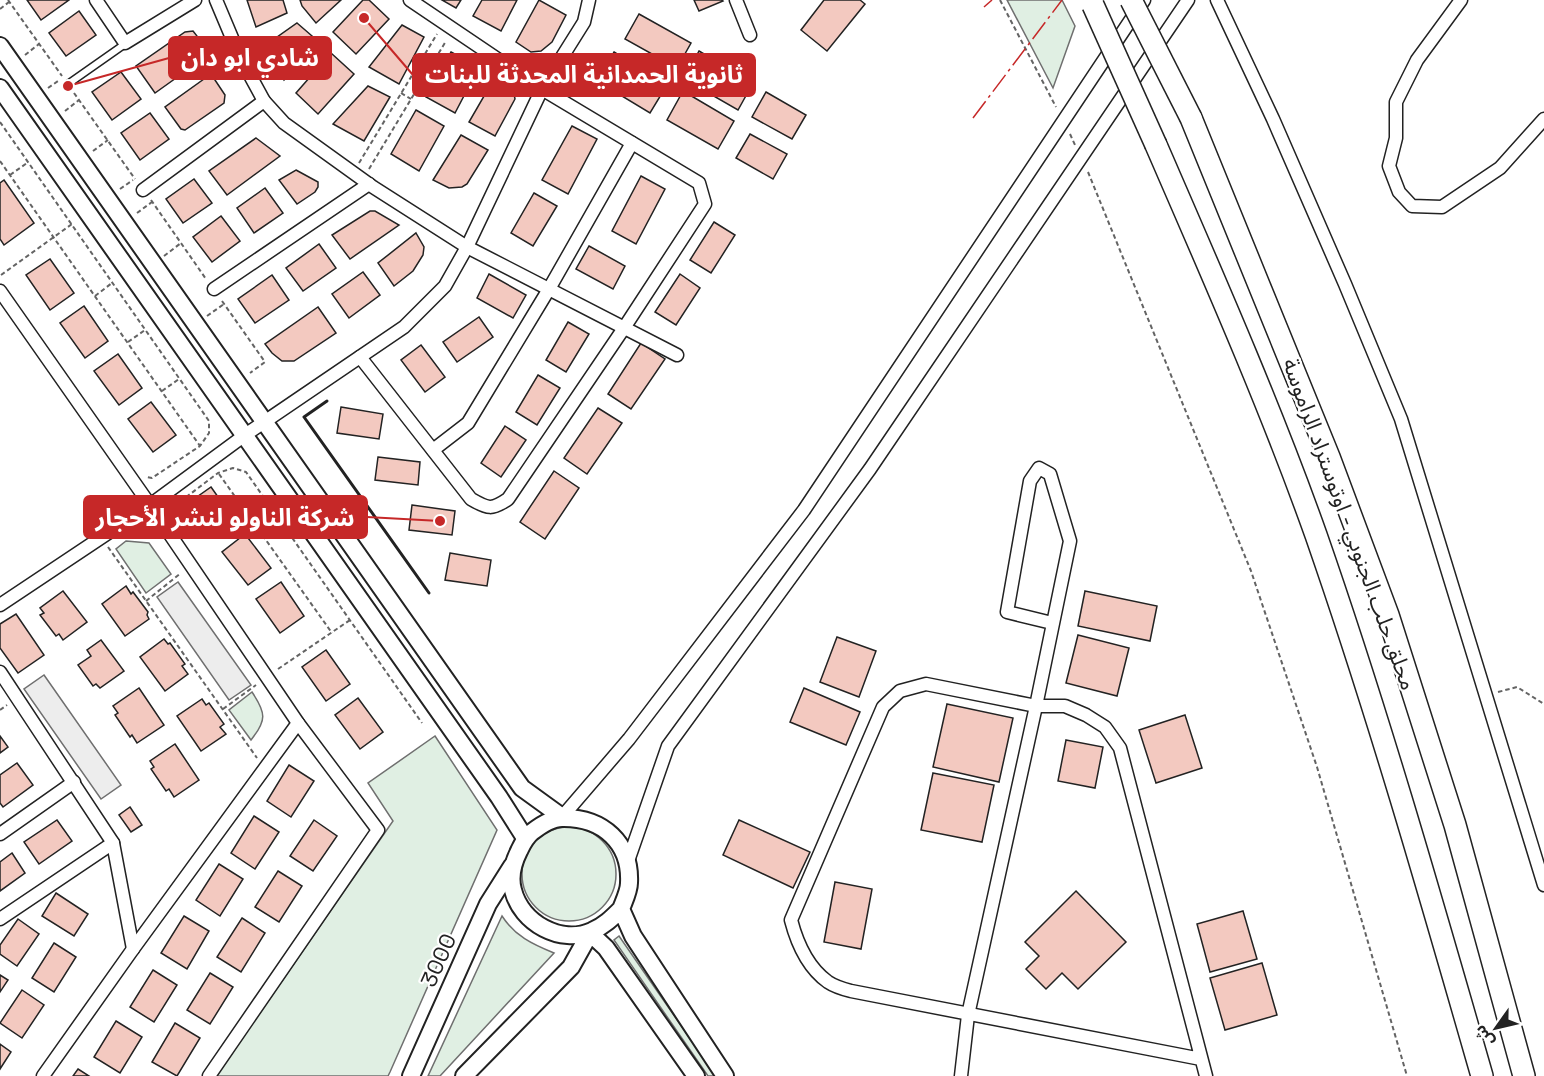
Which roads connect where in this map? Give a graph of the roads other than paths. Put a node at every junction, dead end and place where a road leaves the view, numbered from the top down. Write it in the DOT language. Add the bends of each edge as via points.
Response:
graph roads {
  1 [pos="96,0"];
  2 [pos="195,0"];
  3 [pos="216,0"];
  4 [pos="410,0"];
  5 [pos="589,0"];
  6 [pos="736,0"];
  7 [pos="1131,0"];
  8 [pos="1144,0"];
  9 [pos="1188,0"];
  10 [pos="1217,0"];
  11 [pos="1461,0"];
  12 [pos="1092,2"];
  13 [pos="750,34"];
  14 [pos="125,43"];
  15 [pos="0,46"];
  16 [pos="68,84"];
  17 [pos="0,88"];
  18 [pos="542,89"];
  19 [pos="264,101"];
  20 [pos="1544,119"];
  21 [pos="632,143"];
  22 [pos="362,179"];
  23 [pos="143,190"];
  24 [pos="467,247"];
  25 [pos="214,289"];
  26 [pos="549,289"];
  27 [pos="0,291"];
  28 [pos="624,328"];
  29 [pos="677,355"];
  30 [pos="360,357"];
  31 [pos="264,422"];
  32 [pos="245,435"];
  33 [pos="433,450"];
  34 [pos="150,505"];
  35 [pos="0,605"];
  36 [pos="1052,623"];
  37 [pos="0,672"];
  38 [pos="1036,706"];
  39 [pos="298,723"];
  40 [pos="74,782"];
  41 [pos="562,817"];
  42 [pos="0,834"];
  43 [pos="525,838"];
  44 [pos="113,843"];
  45 [pos="628,861"];
  46 [pos="512,865"];
  47 [pos="1544,885"];
  48 [pos="621,909"];
  49 [pos="4,916"];
  50 [pos="0,928"];
  51 [pos="590,933"];
  52 [pos="133,949"];
  53 [pos="968,1015"];
  54 [pos="1201,1059"];
  55 [pos="44,1076"];
  56 [pos="209,1076"];
  57 [pos="411,1076"];
  58 [pos="464,1076"];
  59 [pos="696,1076"];
  60 [pos="725,1076"];
  61 [pos="961,1076"];
  62 [pos="1206,1076"];
  63 [pos="1482,1076"];
  64 [pos="1524,1076"];
  1 -- 14 [label="street"];
  2 -- 14 [label="street"];
  3 -- 19 [label="street"];
  4 -- 18 [label="street"];
  5 -- 18 [label="street" via="584,22"];
  6 -- 13 [label="street"];
  7 -- 64 [label="highway, محلق حلب الجنوبي - اوتوستراد الراموسة, bridge" via="1191,118 1329,457 1388,615 1455,825"];
  8 -- 41 [label="street" via="804,510 629,739"];
  9 -- 45 [label="street" via="870,469 668,746"];
  10 -- 47 [label="street" via="1273,119 1401,419"];
  11 -- 20 [label="street" via="1417,60 1396,102 1396,138 1389,166 1398,192 1412,206 1442,207 1500,168"];
  12 -- 63 [label="highway, محلق حلب الجنوبي - اوتوستراد الراموسة, bridge" via="1246,352 1319,544 1410,825"];
  14 -- 16 [label="lane"];
  15 -- 31 [label="street"];
  17 -- 32 [label="street"];
  18 -- 21 [label="street"];
  18 -- 24 [label="street"];
  19 -- 22 [label="street" via="284,123"];
  19 -- 23 [label="street"];
  21 -- 26 [label="street"];
  21 -- 28 [label="street" via="699,183 705,204"];
  22 -- 24 [label="street"];
  22 -- 25 [label="street"];
  24 -- 26 [label="street"];
  24 -- 30 [label="street" via="445,286 404,327"];
  26 -- 28 [label="street"];
  26 -- 33 [label="street" via="468,423"];
  27 -- 34 [label="street"];
  28 -- 29 [label="street"];
  28 -- 33 [label="street" via="508,499 496,508 484,507 471,499"];
  30 -- 31 [label="street"];
  30 -- 33 [label="street"];
  31 -- 32 [label="street"];
  31 -- 41 [label="street" via="522,788"];
  32 -- 34 [label="street"];
  32 -- 43 [label="street"];
  34 -- 35 [label="street"];
  34 -- 39 [label="street"];
  36 -- 36 [label="street" via="1070,541 1050,474 1039,468 1030,481 1006,612"];
  36 -- 38 [label="street"];
  37 -- 40 [label="street"];
  38 -- 53 [label="street"];
  38 -- 53 [label="street" via="926,684 900,691 884,707 791,920 796,940 810,964 828,982 850,991"];
  38 -- 54 [label="street" via="1065,706 1086,715 1105,727 1120,748"];
  39 -- 52 [label="street"];
  39 -- 56 [label="street" via="378,830"];
  40 -- 42 [label="street"];
  40 -- 44 [label="street"];
  41 -- 43 [label="street" via="542,824"];
  41 -- 45 [label="street" via="590,820 606,830 614,836"];
  43 -- 46 [label="street"];
  44 -- 49 [label="street"];
  44 -- 52 [label="street"];
  45 -- 48 [label="street" via="629,885"];
  46 -- 51 [label="street" via="513,890 523,912 542,928 566,936"];
  46 -- 57 [label="street, 3000" via="488,904"];
  48 -- 51 [label="street"];
  48 -- 60 [label="street" via="633,936"];
  49 -- 50 [label="street"];
  51 -- 58 [label="street" via="571,967"];
  51 -- 59 [label="street" via="606,948"];
  52 -- 55 [label="street"];
  53 -- 54 [label="street"];
  53 -- 61 [label="street"];
  54 -- 62 [label="street"];
}
